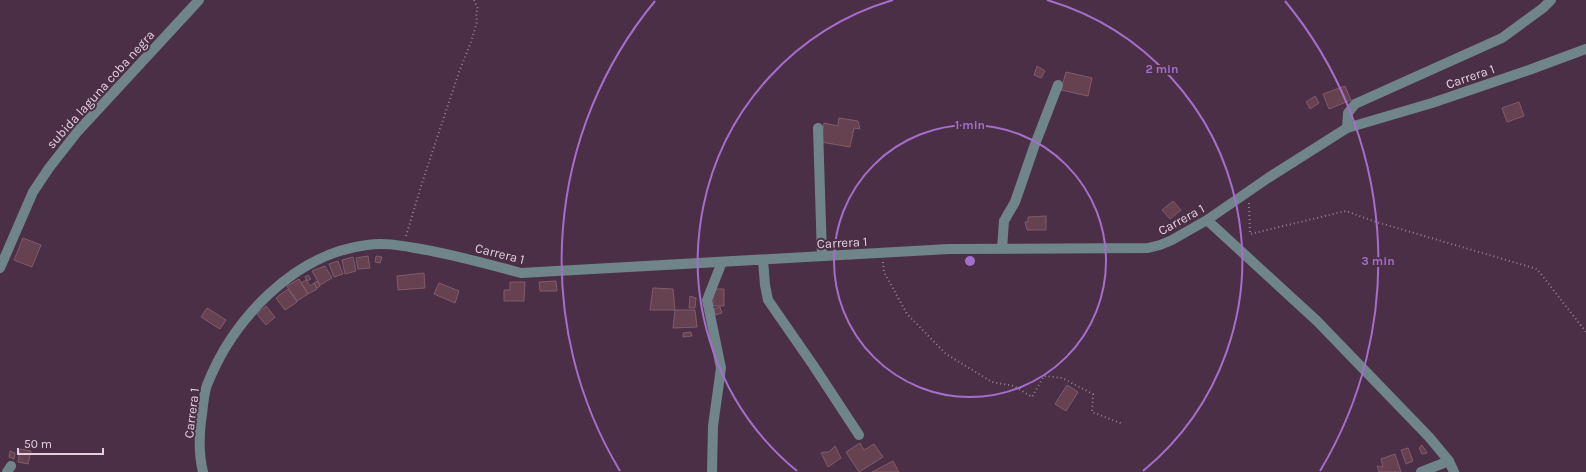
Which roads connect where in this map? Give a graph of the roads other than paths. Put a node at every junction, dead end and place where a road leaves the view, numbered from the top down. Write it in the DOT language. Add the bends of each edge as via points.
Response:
graph roads {
  1 [pos="199,0"];
  2 [pos="1551,0"];
  3 [pos="1586,48"];
  4 [pos="1058,85"];
  5 [pos="818,128"];
  6 [pos="1347,128"];
  7 [pos="1207,220"];
  8 [pos="1002,249"];
  9 [pos="822,256"];
  10 [pos="763,260"];
  11 [pos="722,262"];
  12 [pos="0,268"];
  13 [pos="859,435"];
  14 [pos="1449,461"];
  15 [pos="203,472"];
  16 [pos="712,472"];
  17 [pos="1421,472"];
  18 [pos="1454,472"];
  1 -- 12 [label="street, subida laguna coba negra" via="78,131 49,168 33,192"];
  2 -- 6 [label="street" via="1502,38 1355,104 1348,113"];
  3 -- 6 [label="street, Carrera 1" via="1432,103"];
  4 -- 8 [label="street" via="1015,202 1004,221"];
  5 -- 9 [label="street"];
  6 -- 7 [label="street, Carrera 1"];
  7 -- 8 [label="street, Carrera 1" via="1166,243 1148,248"];
  7 -- 14 [label="street" via="1317,321"];
  8 -- 9 [label="street, Carrera 1" via="949,249"];
  9 -- 10 [label="street, Carrera 1"];
  10 -- 11 [label="street, Carrera 1"];
  10 -- 13 [label="street" via="768,300"];
  11 -- 15 [label="street, Carrera 1" via="521,273 458,256 390,244 344,248 298,272 270,291 246,318 224,349 207,387 200,434"];
  11 -- 16 [label="street" via="707,300 721,368 713,426"];
  14 -- 17 [label="street"];
  14 -- 18 [label="street"];
}
